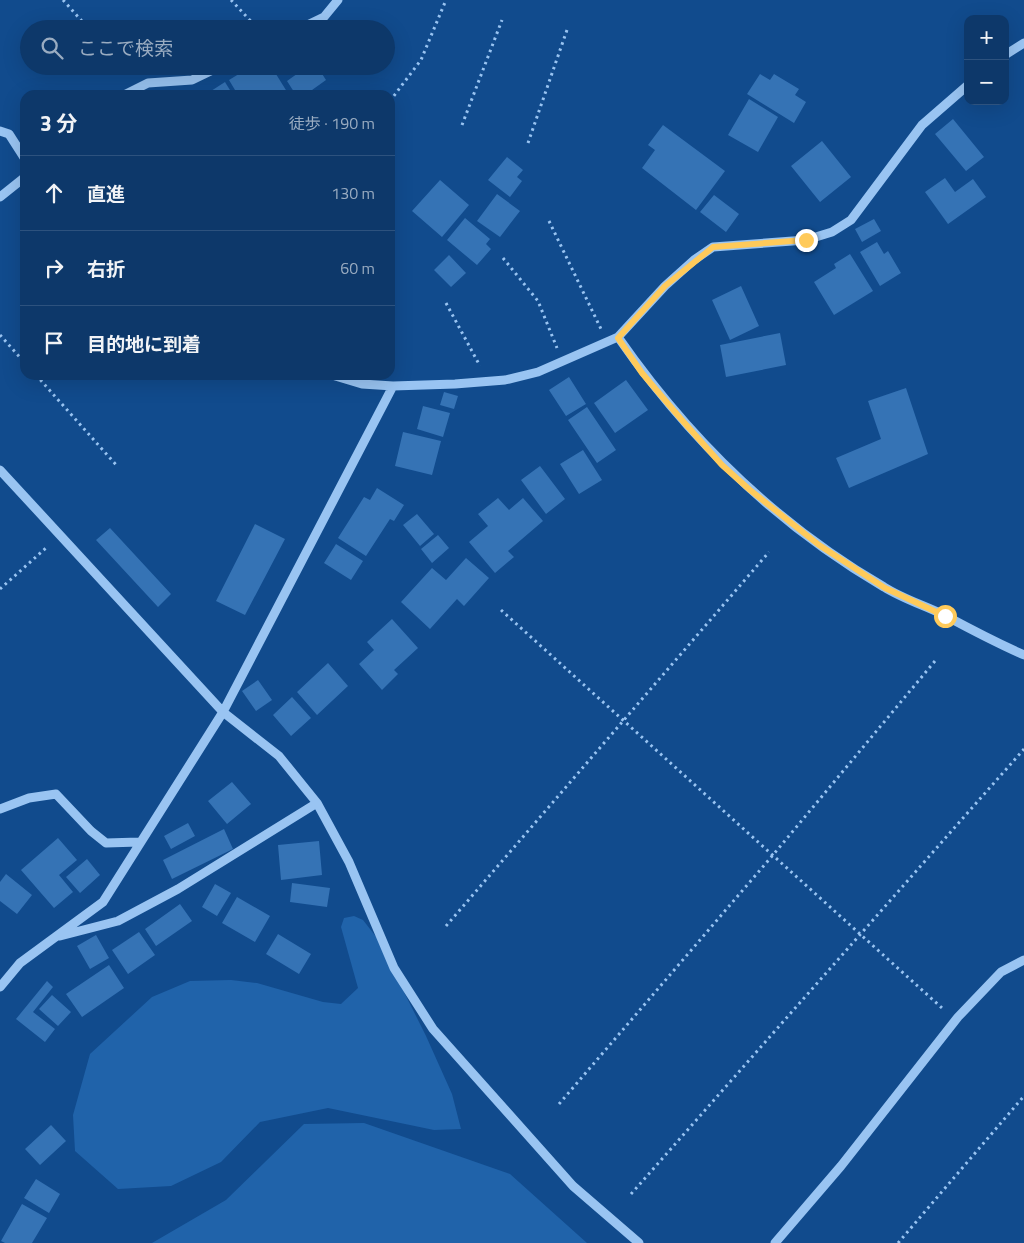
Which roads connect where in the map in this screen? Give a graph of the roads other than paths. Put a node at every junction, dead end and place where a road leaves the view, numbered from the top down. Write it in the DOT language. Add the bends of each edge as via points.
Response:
graph roads {
  1 [pos="338,0"];
  2 [pos="316,20"];
  3 [pos="1024,43"];
  4 [pos="1009,52"];
  5 [pos="202,75"];
  6 [pos="964,88"];
  7 [pos="134,90"];
  8 [pos="0,131"];
  9 [pos="20,150"];
  10 [pos="20,181"];
  11 [pos="0,197"];
  12 [pos="618,338"];
  13 [pos="349,380"];
  14 [pos="393,386"];
  15 [pos="0,470"];
  16 [pos="1024,655"];
  17 [pos="223,712"];
  18 [pos="317,803"];
  19 [pos="0,810"];
  20 [pos="140,842"];
  21 [pos="53,938"];
  22 [pos="1024,960"];
  23 [pos="0,987"];
  24 [pos="639,1243"];
  25 [pos="775,1243"];
  1 -- 2 [label="street"];
  3 -- 4 [label="street"];
  5 -- 7 [label="street" via="192,80 148,83"];
  6 -- 12 [label="street" via="922,125 851,220 832,232 806,240 713,247 665,286"];
  8 -- 9 [label="street" via="9,134"];
  10 -- 11 [label="street"];
  12 -- 14 [label="street" via="538,372 514,378"];
  12 -- 16 [label="street" via="642,373 722,465 819,545 885,588"];
  13 -- 14 [label="street"];
  14 -- 17 [label="street"];
  15 -- 17 [label="street"];
  17 -- 18 [label="street" via="279,756"];
  17 -- 20 [label="street"];
  18 -- 21 [label="street" via="194,880 118,921"];
  18 -- 24 [label="street" via="349,862 394,968 433,1029 572,1186"];
  19 -- 20 [label="street" via="29,798 56,794 106,843"];
  20 -- 21 [label="street" via="102,902"];
  21 -- 23 [label="street" via="20,963"];
  22 -- 25 [label="street" via="1001,972 958,1017 841,1166"];
}
